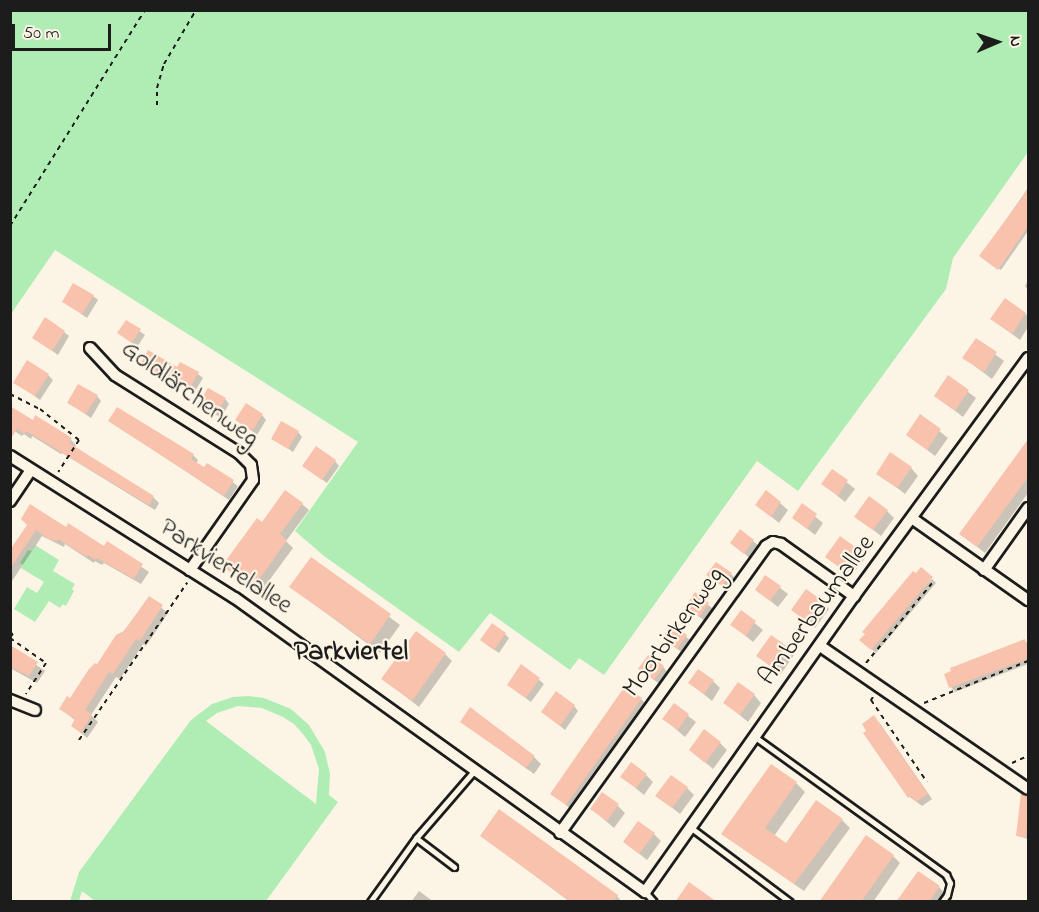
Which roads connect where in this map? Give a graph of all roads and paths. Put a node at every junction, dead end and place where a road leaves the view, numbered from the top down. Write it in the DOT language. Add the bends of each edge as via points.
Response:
graph roads {
  1 [pos="146,10"];
  2 [pos="196,10"];
  3 [pos="157,105"];
  4 [pos="10,226"];
  5 [pos="90,348"];
  6 [pos="1029,358"];
  7 [pos="10,394"];
  8 [pos="10,456"];
  9 [pos="31,470"];
  10 [pos="52,482"];
  11 [pos="10,501"];
  12 [pos="1029,508"];
  13 [pos="912,519"];
  14 [pos="984,570"];
  15 [pos="192,572"];
  16 [pos="933,582"];
  17 [pos="854,596"];
  18 [pos="1029,600"];
  19 [pos="10,633"];
  20 [pos="10,638"];
  21 [pos="820,646"];
  22 [pos="1029,661"];
  23 [pos="858,672"];
  24 [pos="881,688"];
  25 [pos="13,703"];
  26 [pos="910,708"];
  27 [pos="35,710"];
  28 [pos="755,737"];
  29 [pos="79,740"];
  30 [pos="1029,756"];
  31 [pos="998,768"];
  32 [pos="476,771"];
  33 [pos="927,782"];
  34 [pos="1029,789"];
  35 [pos="690,828"];
  36 [pos="560,833"];
  37 [pos="416,838"];
  38 [pos="454,867"];
  39 [pos="645,892"];
  40 [pos="370,902"];
  41 [pos="654,902"];
  42 [pos="790,902"];
  43 [pos="942,902"];
  1 -- 4 [label="path"];
  2 -- 3 [label="path" via="164,64"];
  5 -- 15 [label="street, Goldlärchenweg" via="115,375 239,453 251,465 253,480"];
  6 -- 13 [label="street, Amberbaumallee"];
  7 -- 10 [label="path" via="40,409 79,440"];
  8 -- 9 [label="street, Parkviertelallee"];
  9 -- 10 [label="street, Parkviertelallee"];
  9 -- 11 [label="street"];
  10 -- 15 [label="street, Parkviertelallee"];
  12 -- 14 [label="street"];
  13 -- 14 [label="street"];
  13 -- 17 [label="street, Amberbaumallee"];
  14 -- 18 [label="street"];
  15 -- 29 [label="path"];
  15 -- 32 [label="street, Parkviertelallee" via="235,598"];
  16 -- 23 [label="path"];
  17 -- 21 [label="street, Amberbaumallee"];
  17 -- 36 [label="street, Moorbirkenweg" via="781,544 773,542 766,546"];
  19 -- 20 [label="path"];
  20 -- 25 [label="path" via="46,663"];
  21 -- 23 [label="street"];
  21 -- 28 [label="street, Amberbaumallee"];
  22 -- 26 [label="path"];
  23 -- 24 [label="street"];
  24 -- 26 [label="street"];
  24 -- 33 [label="path" via="871,700"];
  25 -- 27 [label="street"];
  26 -- 31 [label="street"];
  28 -- 35 [label="street, Amberbaumallee"];
  28 -- 43 [label="lane" via="946,875 950,883"];
  30 -- 31 [label="path"];
  31 -- 34 [label="street"];
  32 -- 36 [label="street, Parkviertelallee"];
  32 -- 37 [label="lane"];
  35 -- 39 [label="street, Amberbaumallee"];
  35 -- 42 [label="lane"];
  36 -- 39 [label="street, Parkviertelallee"];
  37 -- 38 [label="lane"];
  37 -- 40 [label="lane"];
  39 -- 41 [label="lane"];
}
